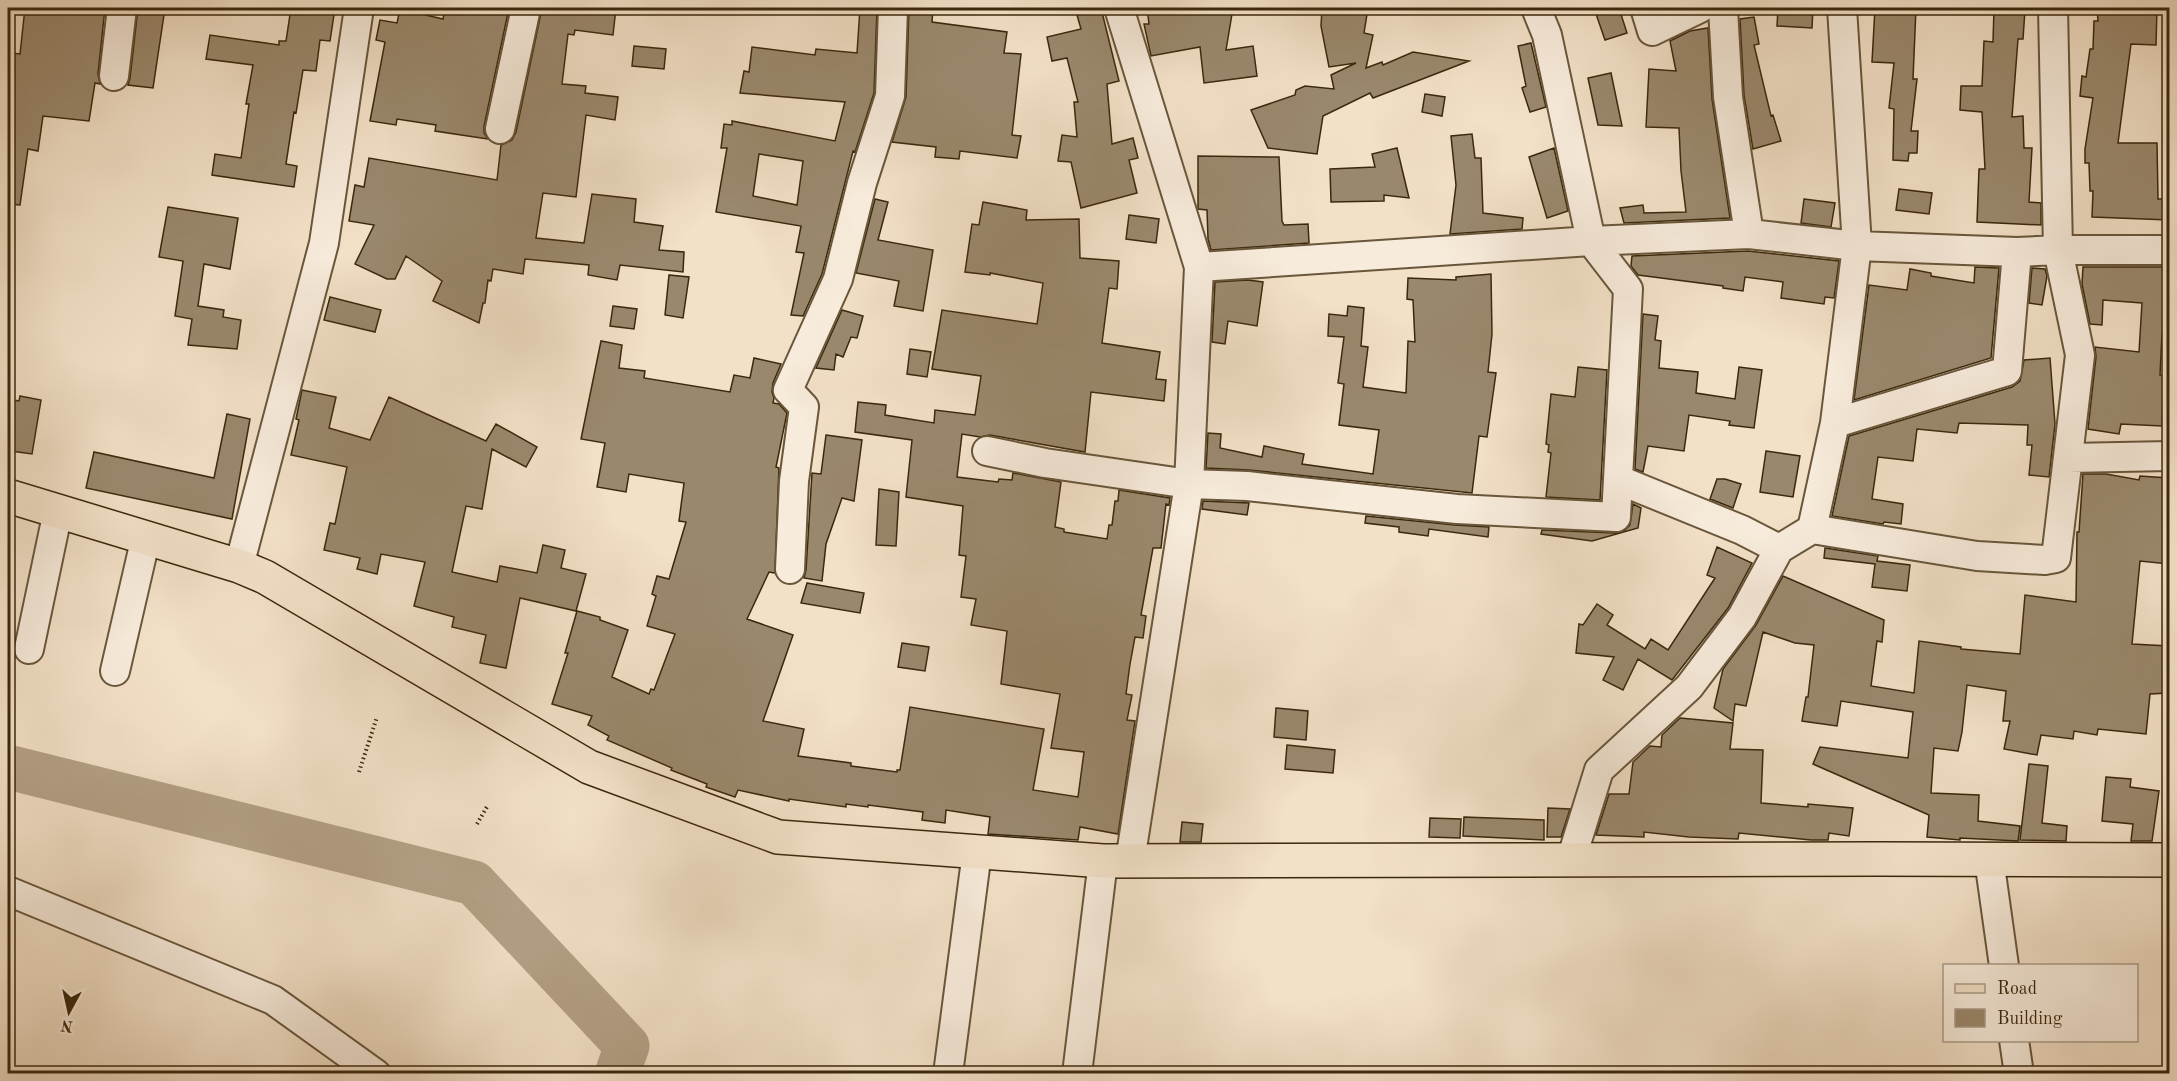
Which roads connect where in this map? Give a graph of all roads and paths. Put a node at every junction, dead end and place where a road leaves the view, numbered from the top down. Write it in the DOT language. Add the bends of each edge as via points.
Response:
graph roads {
  1 [pos="122,8"];
  2 [pos="359,8"];
  3 [pos="526,8"];
  4 [pos="893,8"];
  5 [pos="1119,8"];
  6 [pos="1536,8"];
  7 [pos="1645,8"];
  8 [pos="1700,8"];
  9 [pos="1723,8"];
  10 [pos="1842,8"];
  11 [pos="2053,8"];
  12 [pos="114,76"];
  13 [pos="500,129"];
  14 [pos="1749,234"];
  15 [pos="1591,241"];
  16 [pos="1857,246"];
  17 [pos="2058,250"];
  18 [pos="2169,250"];
  19 [pos="2018,252"];
  20 [pos="1199,267"];
  21 [pos="1835,423"];
  22 [pos="987,451"];
  23 [pos="2169,456"];
  24 [pos="2068,458"];
  25 [pos="1619,480"];
  26 [pos="1189,483"];
  27 [pos="8,496"];
  28 [pos="58,511"];
  29 [pos="1812,529"];
  30 [pos="146,537"];
  31 [pos="1779,549"];
  32 [pos="239,566"];
  33 [pos="790,569"];
  34 [pos="29,649"];
  35 [pos="115,671"];
  36 [pos="377,717"];
  37 [pos="359,772"];
  38 [pos="489,805"];
  39 [pos="477,824"];
  40 [pos="977,852"];
  41 [pos="1989,859"];
  42 [pos="1571,860"];
  43 [pos="2169,860"];
  44 [pos="1116,861"];
  45 [pos="8,891"];
  46 [pos="2004,964"];
  47 [pos="2014,1042"];
  48 [pos="376,1074"];
  49 [pos="948,1074"];
  50 [pos="1077,1074"];
  51 [pos="2019,1074"];
  1 -- 12 [label="street"];
  2 -- 32 [label="street" via="324,243"];
  3 -- 13 [label="street"];
  4 -- 33 [label="street" via="890,96 862,183 838,279 788,390 804,407 794,481"];
  5 -- 20 [label="street"];
  6 -- 15 [label="street" via="1547,35"];
  7 -- 8 [label="street" via="1652,31"];
  9 -- 14 [label="street" via="1728,97"];
  10 -- 16 [label="street"];
  11 -- 17 [label="street"];
  14 -- 15 [label="street"];
  14 -- 16 [label="street"];
  15 -- 20 [label="street"];
  15 -- 25 [label="street" via="1628,289"];
  16 -- 19 [label="street"];
  16 -- 21 [label="street"];
  17 -- 18 [label="street"];
  17 -- 19 [label="street"];
  17 -- 24 [label="street" via="2080,355"];
  19 -- 21 [label="street" via="2007,371"];
  20 -- 26 [label="street"];
  21 -- 29 [label="street"];
  22 -- 26 [label="street"];
  23 -- 24 [label="street"];
  24 -- 29 [label="street" via="2056,558 1977,556"];
  25 -- 26 [label="street" via="1616,517 1457,509"];
  25 -- 31 [label="street"];
  26 -- 44 [label="street"];
  27 -- 28 [label="main road"];
  28 -- 30 [label="main road"];
  28 -- 34 [label="street"];
  29 -- 31 [label="street"];
  30 -- 32 [label="main road"];
  30 -- 35 [label="street"];
  31 -- 42 [label="street" via="1743,617 1689,687 1599,770"];
  32 -- 40 [label="main road" via="275,583 589,767 778,837"];
  36 -- 37 [label="path"];
  38 -- 39 [label="path"];
  40 -- 44 [label="main road"];
  40 -- 49 [label="street"];
  41 -- 42 [label="main road"];
  41 -- 43 [label="main road"];
  41 -- 46 [label="street"];
  42 -- 44 [label="main road"];
  44 -- 50 [label="street"];
  45 -- 48 [label="street" via="273,1000"];
  47 -- 51 [label="street"];
}
